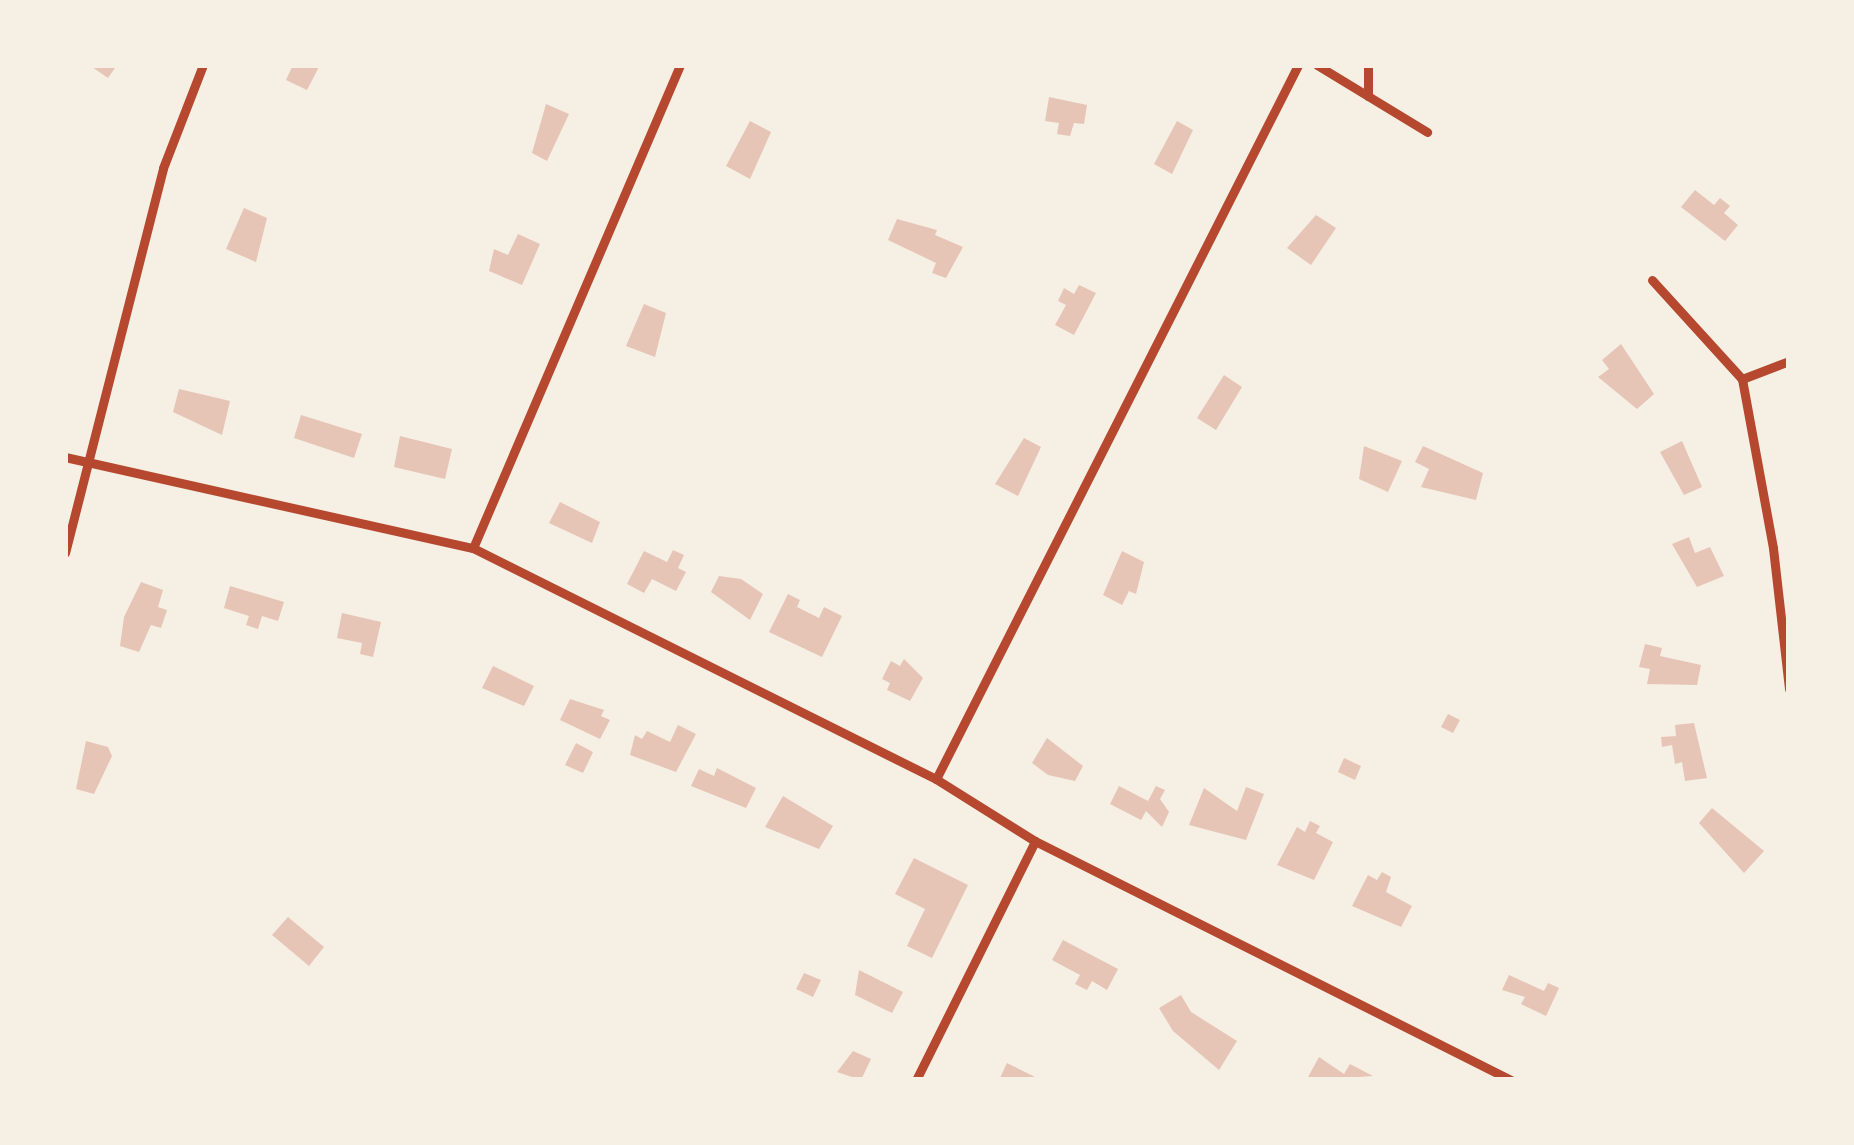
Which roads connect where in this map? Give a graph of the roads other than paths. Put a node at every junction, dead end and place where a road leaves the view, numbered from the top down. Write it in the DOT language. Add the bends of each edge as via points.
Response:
graph roads {
  1 [pos="204,65"];
  2 [pos="680,65"];
  3 [pos="1298,65"];
  4 [pos="1317,65"];
  5 [pos="1368,65"];
  6 [pos="1368,96"];
  7 [pos="1427,132"];
  8 [pos="1652,280"];
  9 [pos="1789,361"];
  10 [pos="1742,378"];
  11 [pos="65,457"];
  12 [pos="90,464"];
  13 [pos="473,548"];
  14 [pos="65,553"];
  15 [pos="1789,689"];
  16 [pos="936,779"];
  17 [pos="1035,841"];
  18 [pos="916,1080"];
  19 [pos="1511,1080"];
  1 -- 12 [label="street" via="163,168"];
  2 -- 13 [label="street"];
  3 -- 16 [label="street"];
  4 -- 6 [label="street"];
  5 -- 6 [label="street"];
  6 -- 7 [label="street"];
  8 -- 10 [label="street"];
  9 -- 10 [label="street"];
  10 -- 15 [label="street" via="1773,548"];
  11 -- 12 [label="street"];
  12 -- 13 [label="street"];
  12 -- 14 [label="street"];
  13 -- 16 [label="street"];
  16 -- 17 [label="street"];
  17 -- 18 [label="street"];
  17 -- 19 [label="street"];
}
